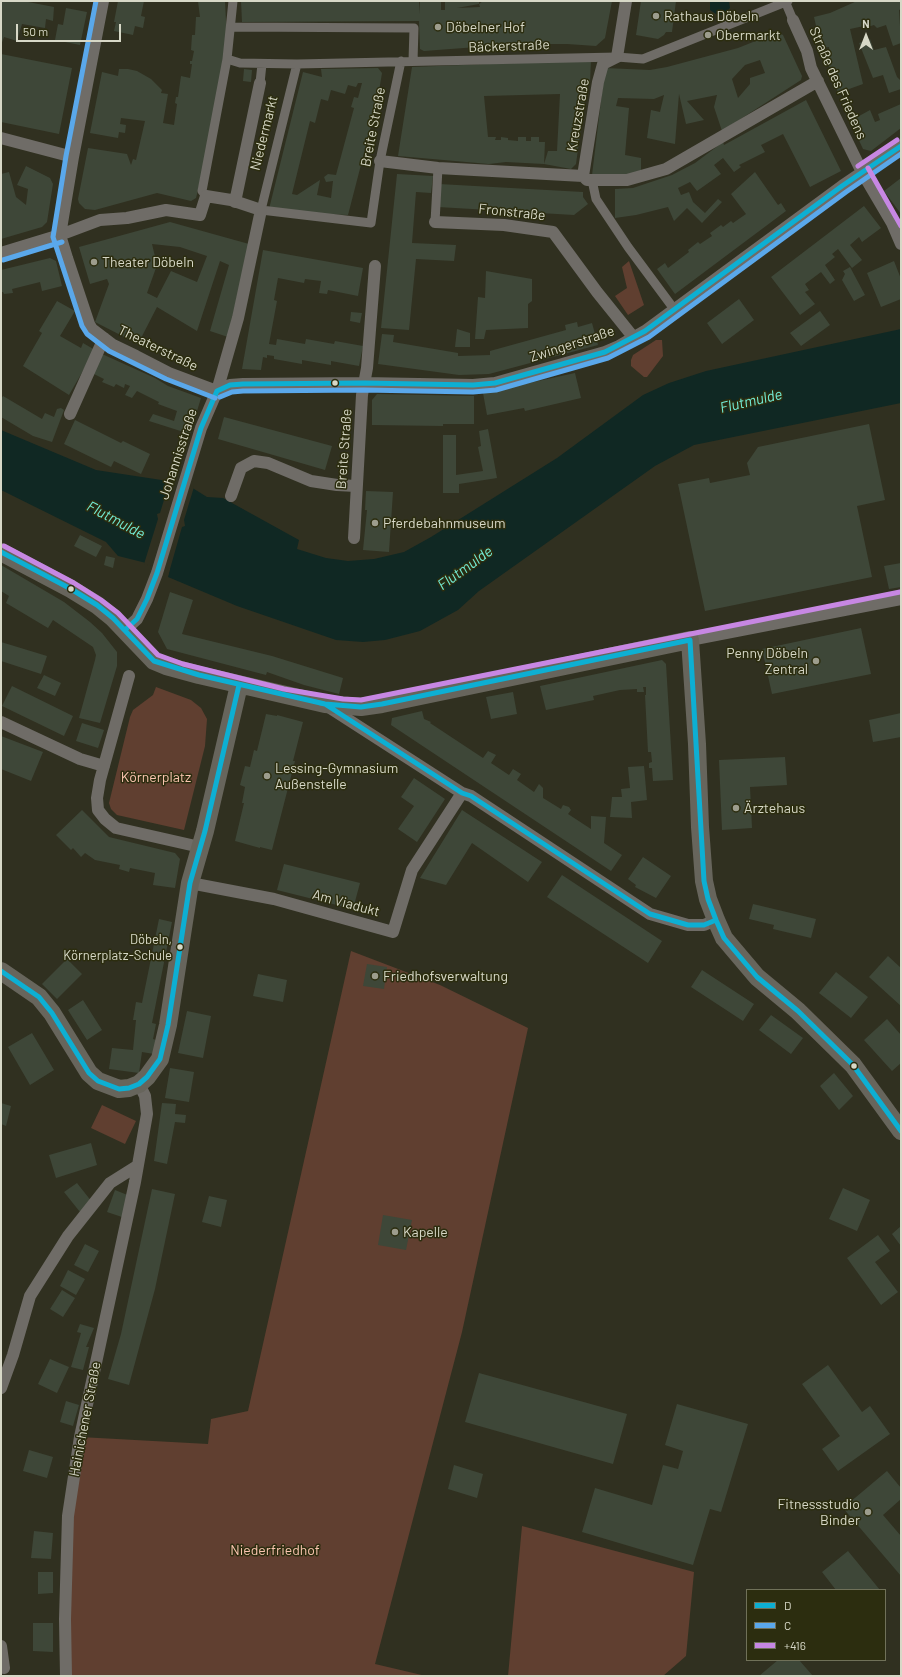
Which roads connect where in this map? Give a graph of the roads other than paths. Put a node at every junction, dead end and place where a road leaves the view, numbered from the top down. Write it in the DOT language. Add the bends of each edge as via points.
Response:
graph roads {
  1 [pos="103,1"];
  2 [pos="233,1"];
  3 [pos="626,1"];
  4 [pos="785,1"];
  5 [pos="793,20"];
  6 [pos="232,27"];
  7 [pos="617,57"];
  8 [pos="227,59"];
  9 [pos="401,61"];
  10 [pos="413,61"];
  11 [pos="262,64"];
  12 [pos="297,64"];
  13 [pos="818,81"];
  14 [pos="260,83"];
  15 [pos="1,138"];
  16 [pos="901,146"];
  17 [pos="73,157"];
  18 [pos="380,161"];
  19 [pos="438,168"];
  20 [pos="862,172"];
  21 [pos="588,178"];
  22 [pos="206,196"];
  23 [pos="235,202"];
  24 [pos="261,210"];
  25 [pos="436,222"];
  26 [pos="60,235"];
  27 [pos="901,244"];
  28 [pos="1,252"];
  29 [pos="375,266"];
  30 [pos="674,309"];
  31 [pos="104,338"];
  32 [pos="634,338"];
  33 [pos="364,383"];
  34 [pos="217,391"];
  35 [pos="70,414"];
  36 [pos="356,486"];
  37 [pos="231,496"];
  38 [pos="354,538"];
  39 [pos="1,552"];
  40 [pos="901,599"];
  41 [pos="125,630"];
  42 [pos="690,640"];
  43 [pos="129,676"];
  44 [pos="240,685"];
  45 [pos="325,704"];
  46 [pos="1,722"];
  47 [pos="104,766"];
  48 [pos="462,793"];
  49 [pos="200,846"];
  50 [pos="190,883"];
  51 [pos="716,920"];
  52 [pos="1,971"];
  53 [pos="139,1084"];
  54 [pos="901,1131"];
  55 [pos="137,1166"];
  56 [pos="1,1388"];
  57 [pos="1,1646"];
  58 [pos="4,1668"];
  59 [pos="66,1676"];
  1 -- 17 [label="street"];
  2 -- 6 [label="street"];
  3 -- 7 [label="street"];
  4 -- 5 [label="street"];
  4 -- 7 [label="street" via="642,59"];
  5 -- 13 [label="street, Straße des Friedens"];
  6 -- 8 [label="street"];
  6 -- 10 [label="street" via="414,28"];
  7 -- 10 [label="street, Bäckerstraße"];
  7 -- 21 [label="street, Kreuzstraße" via="603,64 598,82"];
  8 -- 11 [label="street" via="240,63"];
  8 -- 22 [label="street" via="202,191"];
  9 -- 10 [label="street, Bäckerstraße"];
  9 -- 12 [label="street"];
  9 -- 18 [label="street, Breite Straße"];
  11 -- 12 [label="street"];
  11 -- 14 [label="street, Niedermarkt"];
  12 -- 24 [label="street, Niedermarkt"];
  13 -- 20 [label="street, Straße des Friedens"];
  13 -- 21 [label="street" via="666,169 627,180"];
  14 -- 23 [label="street"];
  15 -- 17 [label="street"];
  16 -- 20 [label="street, Zwingerstraße"];
  17 -- 26 [label="street"];
  18 -- 19 [label="street"];
  18 -- 24 [label="street, Breite Straße" via="371,223"];
  19 -- 21 [label="street"];
  19 -- 25 [label="street, Fronstraße"];
  20 -- 27 [label="street, Straße des Friedens" via="892,223"];
  20 -- 30 [label="street, Zwingerstraße"];
  21 -- 30 [label="street" via="596,199"];
  22 -- 23 [label="street"];
  22 -- 26 [label="street" via="200,215 166,210 127,218 100,220"];
  23 -- 24 [label="street"];
  24 -- 34 [label="street, Johannisstraße" via="238,318"];
  25 -- 32 [label="street, Fronstraße" via="504,225 553,232"];
  26 -- 28 [label="street"];
  26 -- 31 [label="street, Theaterstraße" via="89,324"];
  29 -- 33 [label="street, Breite Straße"];
  30 -- 32 [label="street, Zwingerstraße"];
  31 -- 34 [label="street, Theaterstraße" via="112,345 169,373"];
  31 -- 35 [label="street"];
  32 -- 33 [label="street, Zwingerstraße" via="591,357 495,383"];
  33 -- 34 [label="street, Zwingerstraße" via="243,384 230,385"];
  33 -- 36 [label="street, Breite Straße"];
  34 -- 41 [label="street, Johannisstraße" via="201,428 147,599 136,619"];
  36 -- 37 [label="street" via="337,486 311,480 268,463 254,461 241,468"];
  36 -- 38 [label="street, Breite Straße"];
  39 -- 41 [label="main road" via="97,605"];
  40 -- 42 [label="street"];
  41 -- 44 [label="main road" via="154,661"];
  42 -- 45 [label="main road" via="382,704 361,707"];
  42 -- 51 [label="main road" via="698,744 700,835 706,893"];
  43 -- 47 [label="street"];
  44 -- 45 [label="main road"];
  44 -- 49 [label="main road"];
  45 -- 48 [label="street"];
  46 -- 47 [label="street" via="80,758"];
  47 -- 49 [label="street" via="97,798 98,810 105,819 116,828"];
  48 -- 50 [label="street, Am Viadukt" via="412,870 394,932 274,899"];
  48 -- 51 [label="street" via="650,914 688,925 704,925"];
  49 -- 50 [label="main road"];
  50 -- 53 [label="main road" via="168,1025 160,1059"];
  51 -- 54 [label="main road" via="724,938 757,977 798,1010 848,1061"];
  52 -- 53 [label="main road" via="34,994 52,1013 88,1074 119,1089"];
  53 -- 55 [label="street, Hainichener Straße" via="145,1096 147,1114"];
  55 -- 56 [label="street" via="110,1182 68,1236 30,1296"];
  55 -- 59 [label="street, Hainichener Straße" via="80,1437 68,1516"];
  57 -- 58 [label="street"];
}
